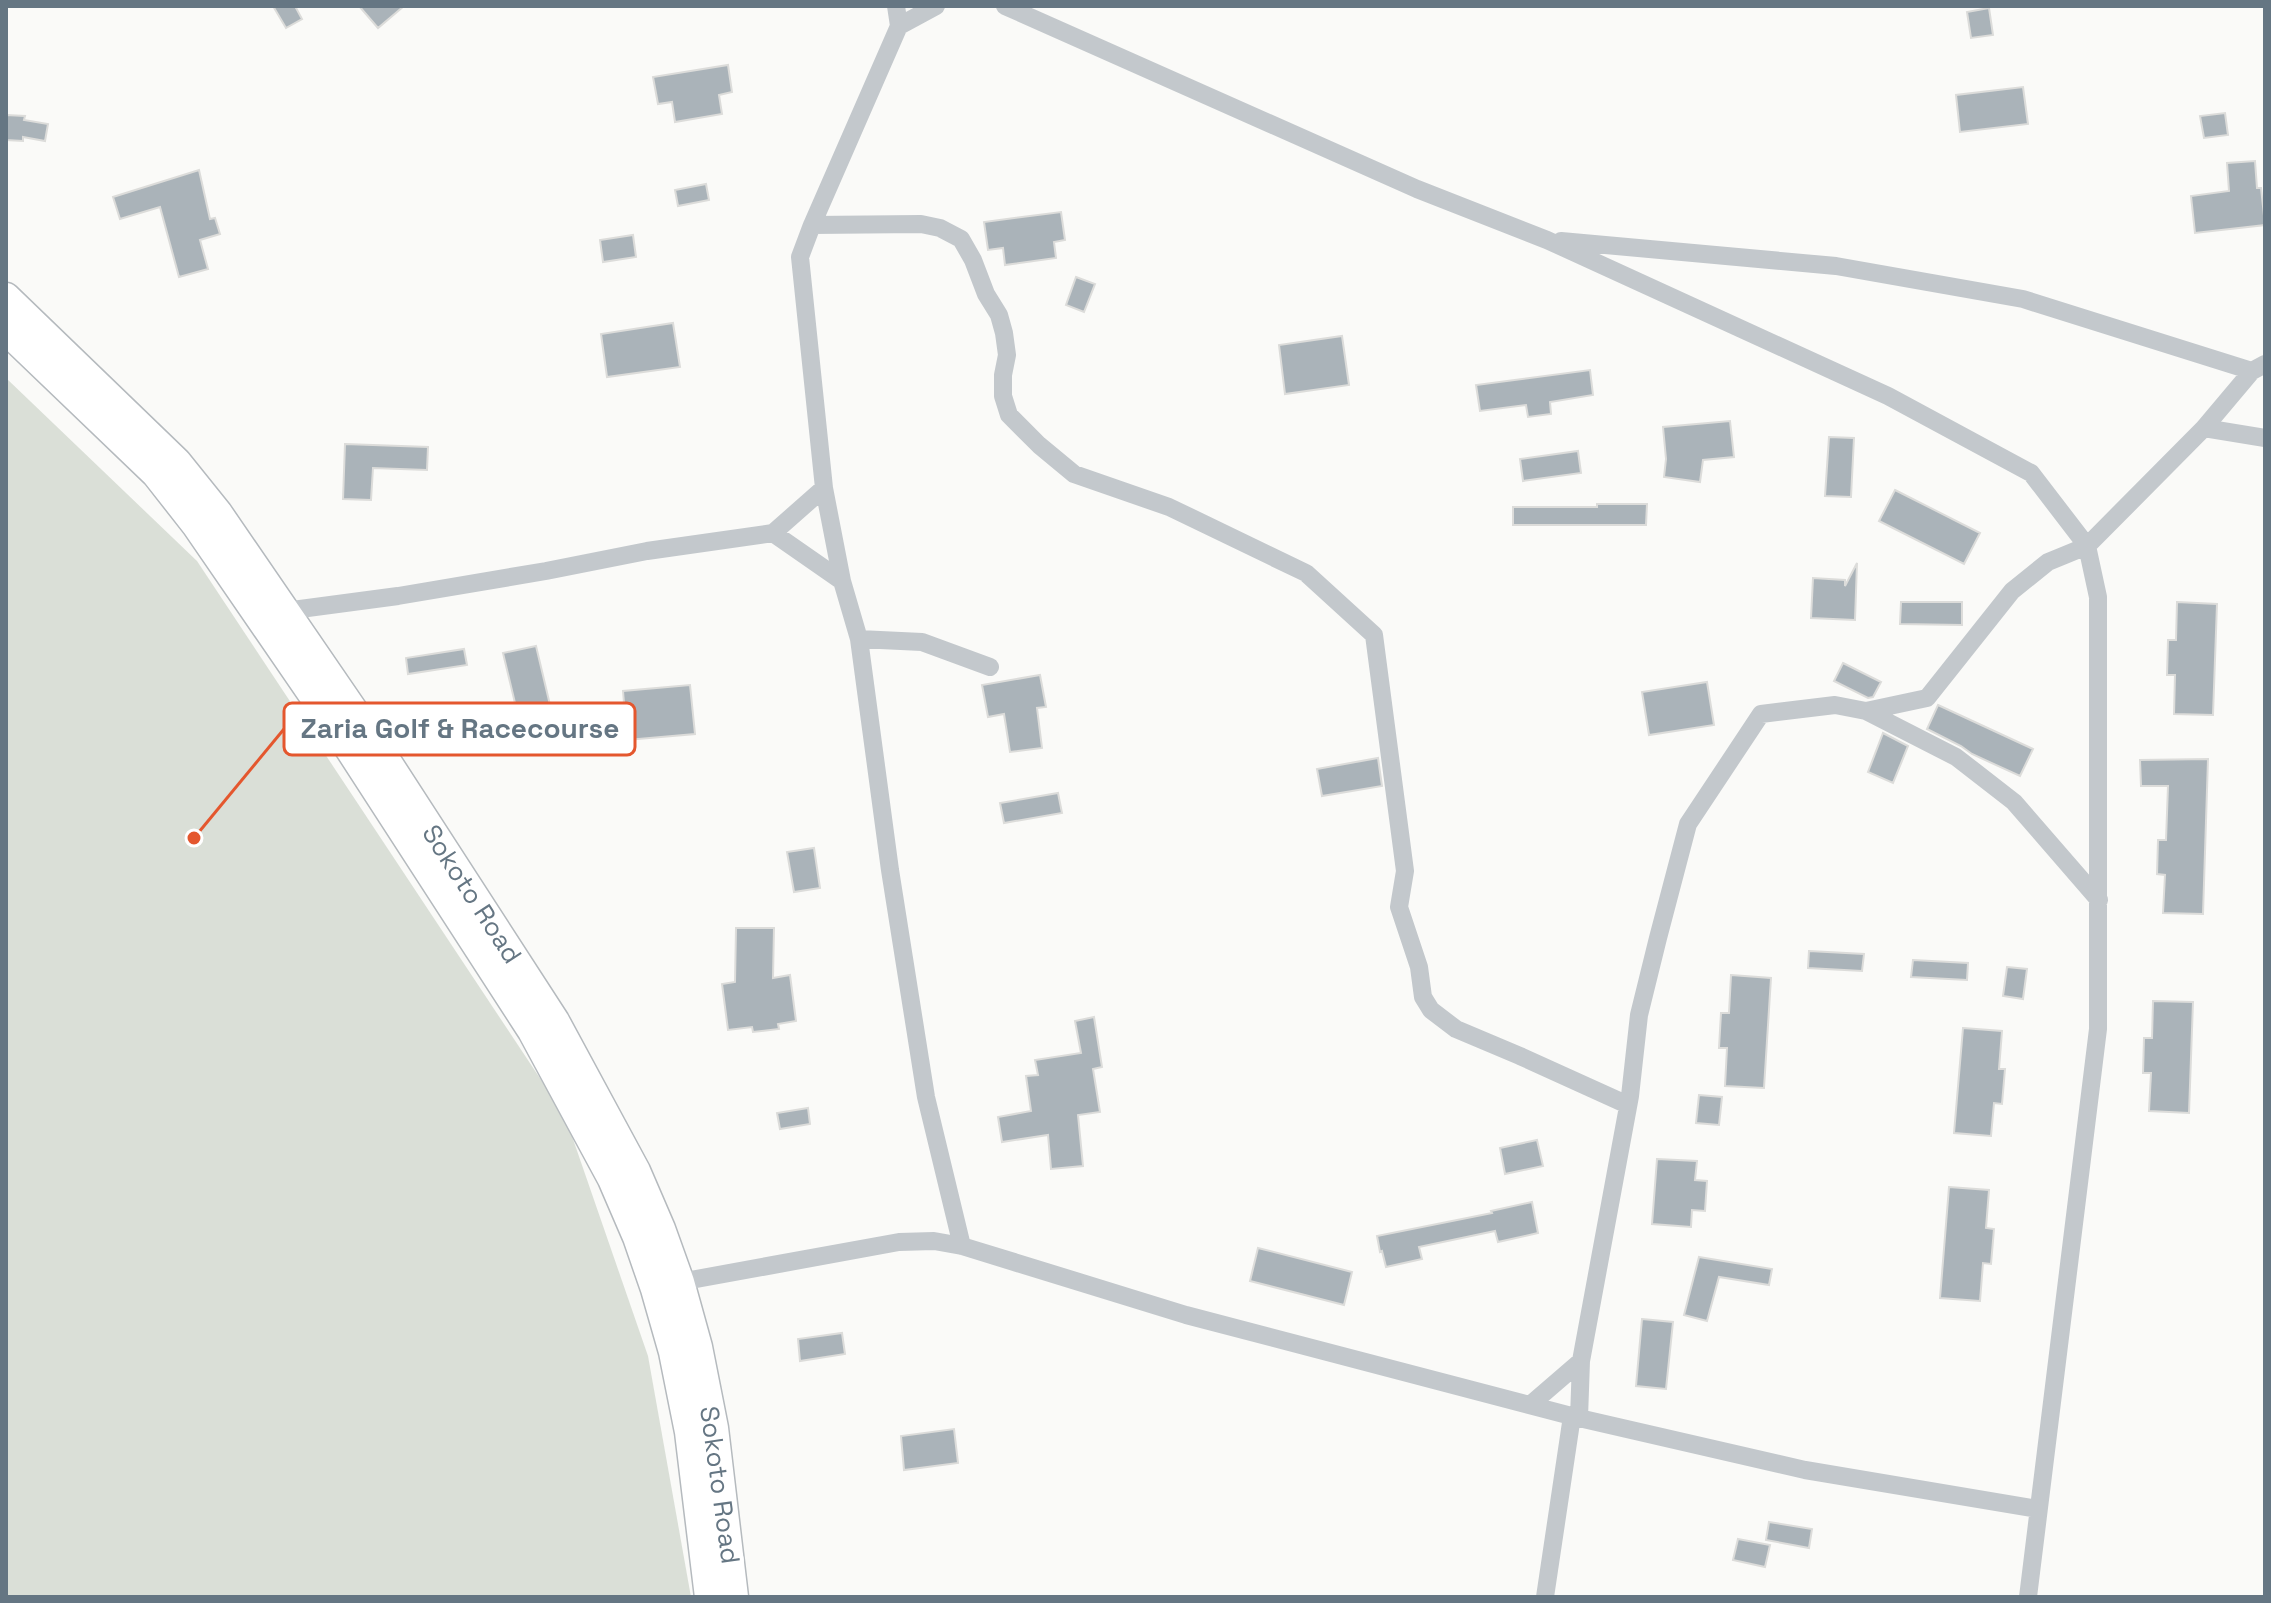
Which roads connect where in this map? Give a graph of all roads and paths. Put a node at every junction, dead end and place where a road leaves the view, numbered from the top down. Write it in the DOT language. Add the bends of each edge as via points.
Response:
graph roads {
  1 [pos="896,6"];
  2 [pos="936,6"];
  3 [pos="1005,6"];
  4 [pos="899,26"];
  5 [pos="812,225"];
  6 [pos="1547,240"];
  7 [pos="6,297"];
  8 [pos="6,330"];
  9 [pos="2258,368"];
  10 [pos="2204,428"];
  11 [pos="2265,438"];
  12 [pos="824,488"];
  13 [pos="773,533"];
  14 [pos="2087,546"];
  15 [pos="842,581"];
  16 [pos="285,611"];
  17 [pos="859,639"];
  18 [pos="990,667"];
  19 [pos="1866,711"];
  20 [pos="2099,900"];
  21 [pos="1628,1105"];
  22 [pos="962,1246"];
  23 [pos="680,1282"];
  24 [pos="1581,1361"];
  25 [pos="1530,1405"];
  26 [pos="1576,1417"];
  27 [pos="2038,1509"];
  28 [pos="709,1597"];
  29 [pos="734,1597"];
  30 [pos="1545,1597"];
  31 [pos="2028,1597"];
  1 -- 4 [label="street"];
  2 -- 4 [label="street"];
  3 -- 6 [label="street" via="1417,189"];
  4 -- 5 [label="street"];
  5 -- 12 [label="street" via="800,257"];
  5 -- 21 [label="street" via="921,224 961,239 1004,333 1003,396 1009,415 1039,445 1074,474 1169,507 1306,573 1374,635 1405,871 1399,907 1423,997 1456,1029"];
  6 -- 9 [label="street" via="1836,266 2023,299"];
  6 -- 14 [label="street" via="1888,396 2031,473"];
  7 -- 16 [label="main road, Sokoto Road" via="177,462"];
  8 -- 28 [label="main road, Sokoto Road" via="156,474 196,525 341,736 532,1031 612,1179 655,1289 689,1432"];
  9 -- 10 [label="street"];
  10 -- 11 [label="street"];
  10 -- 14 [label="street"];
  12 -- 13 [label="street"];
  12 -- 15 [label="street"];
  13 -- 15 [label="street"];
  13 -- 16 [label="street"];
  14 -- 19 [label="street" via="2048,562 2012,591 1927,698"];
  14 -- 20 [label="street" via="2098,597"];
  15 -- 17 [label="street"];
  16 -- 23 [label="main road, Sokoto Road" via="555,1021 636,1171"];
  17 -- 18 [label="street" via="922,642"];
  17 -- 22 [label="street" via="926,1097"];
  19 -- 20 [label="street" via="1956,757 2014,802"];
  19 -- 21 [label="street" via="1835,705 1761,714 1688,824 1639,1015"];
  20 -- 27 [label="street" via="2098,1029"];
  21 -- 24 [label="street"];
  22 -- 23 [label="street" via="899,1242"];
  22 -- 25 [label="street" via="1186,1315"];
  23 -- 29 [label="main road, Sokoto Road" via="714,1428"];
  24 -- 25 [label="street"];
  24 -- 26 [label="street"];
  25 -- 26 [label="street"];
  26 -- 27 [label="street" via="1805,1470"];
  26 -- 30 [label="street"];
  27 -- 31 [label="street"];
}
